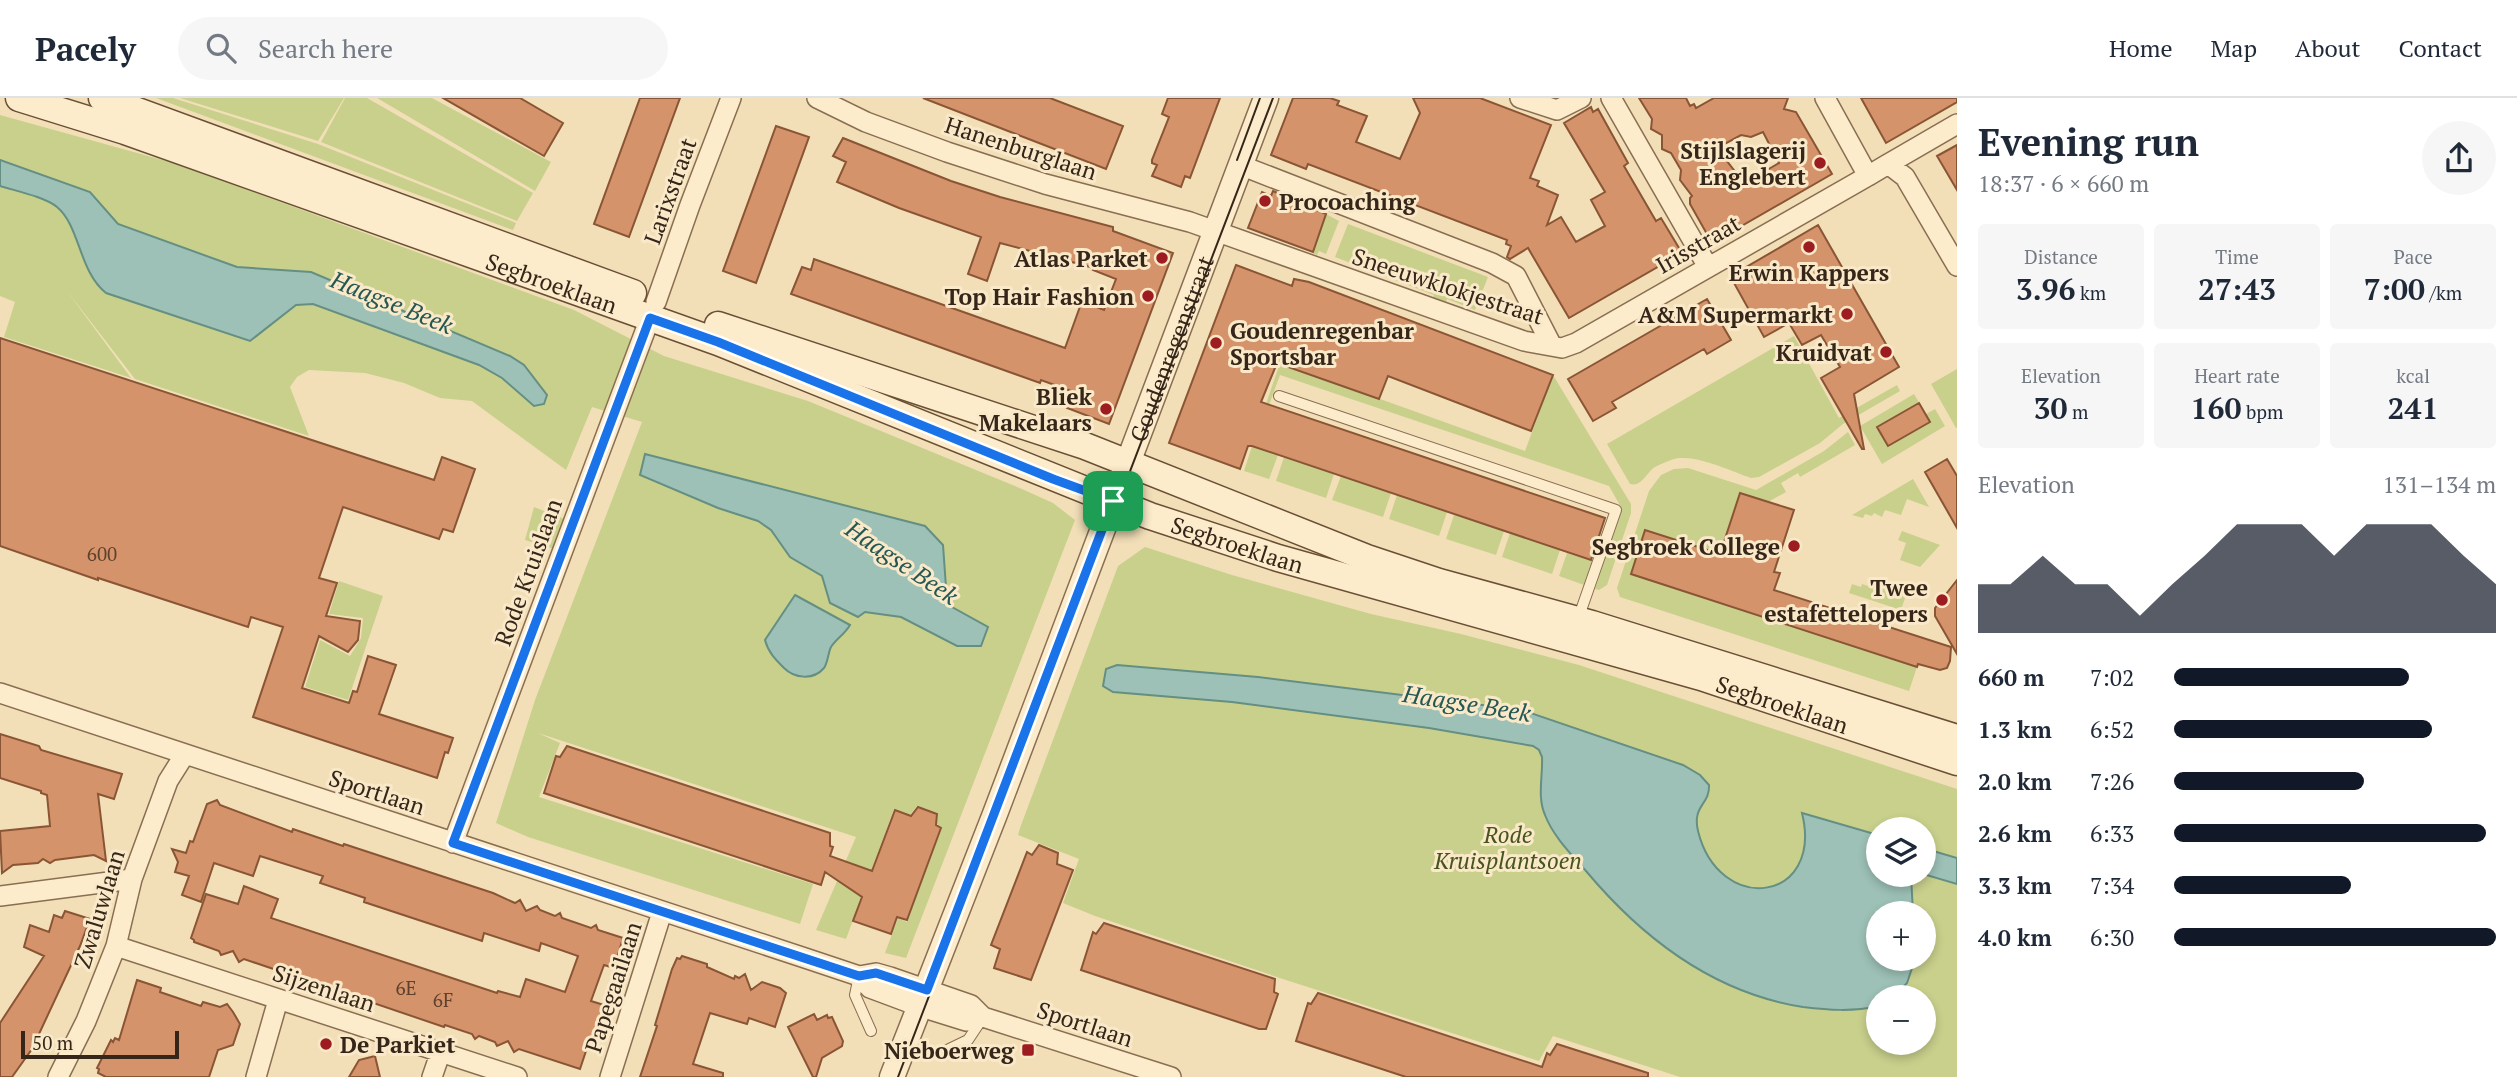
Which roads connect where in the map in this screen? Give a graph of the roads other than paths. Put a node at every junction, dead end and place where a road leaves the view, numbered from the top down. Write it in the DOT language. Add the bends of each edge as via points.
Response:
graph roads {
  1 [pos="19,98"];
  2 [pos="102,98"];
  3 [pos="731,98"];
  4 [pos="817,98"];
  5 [pos="1266,98"];
  6 [pos="1520,98"];
  7 [pos="1581,98"];
  8 [pos="1611,98"];
  9 [pos="1825,98"];
  10 [pos="1957,124"];
  11 [pos="1888,164"];
  12 [pos="1240,165"];
  13 [pos="1868,176"];
  14 [pos="1214,232"];
  15 [pos="1957,266"];
  16 [pos="1708,267"];
  17 [pos="653,310"];
  18 [pos="1551,344"];
  19 [pos="1279,396"];
  20 [pos="1127,463"];
  21 [pos="1113,501"];
  22 [pos="1578,620"];
  23 [pos="0,693"];
  24 [pos="1957,738"];
  25 [pos="185,754"];
  26 [pos="1957,762"];
  27 [pos="453,843"];
  28 [pos="132,879"];
  29 [pos="0,896"];
  30 [pos="663,912"];
  31 [pos="116,946"];
  32 [pos="859,976"];
  33 [pos="924,999"];
  34 [pos="278,1000"];
  35 [pos="983,1017"];
  36 [pos="872,1031"];
  37 [pos="441,1051"];
  38 [pos="941,1053"];
  39 [pos="59,1077"];
  40 [pos="256,1077"];
  41 [pos="432,1077"];
  42 [pos="517,1077"];
  43 [pos="610,1077"];
  44 [pos="892,1077"];
  45 [pos="1171,1077"];
  1 -- 17 [label="main road, Segbroeklaan"];
  2 -- 17 [label="main road, Segbroeklaan"];
  3 -- 17 [label="street, Larixstraat"];
  4 -- 14 [label="street, Hanenburglaan" via="947,152"];
  5 -- 12 [label="street, Goudenregenstraat"];
  6 -- 7 [label="street" via="1557,110"];
  8 -- 16 [label="street"];
  9 -- 13 [label="street"];
  10 -- 11 [label="street"];
  11 -- 13 [label="street, Irisstraat"];
  11 -- 15 [label="street" via="1905,177"];
  12 -- 14 [label="street, Goudenregenstraat"];
  12 -- 18 [label="street, Sneeuwklokjestraat" via="1516,276"];
  13 -- 16 [label="street, Irisstraat"];
  14 -- 18 [label="street, Sneeuwklokjestraat" via="1524,341"];
  14 -- 20 [label="street, Goudenregenstraat"];
  16 -- 18 [label="street, Irisstraat" via="1576,343 1562,348"];
  17 -- 20 [label="main road, Segbroeklaan" via="718,324"];
  17 -- 21 [label="main road, Segbroeklaan" via="718,342"];
  17 -- 27 [label="street, Rode Kruislaan"];
  19 -- 22 [label="lane" via="1616,510"];
  20 -- 21 [label="street, Goudenregenstraat"];
  20 -- 22 [label="main road, Segbroeklaan" via="1367,558"];
  21 -- 26 [label="main road, Segbroeklaan" via="1278,558 1701,677"];
  21 -- 33 [label="street, Goudenregenstraat"];
  22 -- 24 [label="main road, Segbroeklaan"];
  23 -- 25 [label="street, Sportlaan"];
  25 -- 27 [label="street, Sportlaan"];
  25 -- 28 [label="street, Zwaluwlaan" via="168,781"];
  27 -- 30 [label="street, Sportlaan"];
  28 -- 29 [label="street"];
  28 -- 31 [label="street, Zwaluwlaan"];
  30 -- 32 [label="street, Sportlaan"];
  30 -- 43 [label="street, Papegaailaan"];
  31 -- 34 [label="street, Sijzenlaan"];
  31 -- 39 [label="street, Zwaluwlaan"];
  32 -- 33 [label="street, Sportlaan" via="876,973"];
  32 -- 36 [label="lane" via="855,995"];
  33 -- 35 [label="street, Sportlaan" via="971,1005"];
  33 -- 44 [label="street"];
  34 -- 37 [label="street, Sijzenlaan"];
  34 -- 40 [label="street"];
  35 -- 38 [label="lane" via="968,1040"];
  35 -- 45 [label="street, Sportlaan"];
  37 -- 41 [label="street"];
  37 -- 42 [label="street, Sijzenlaan"];
}
